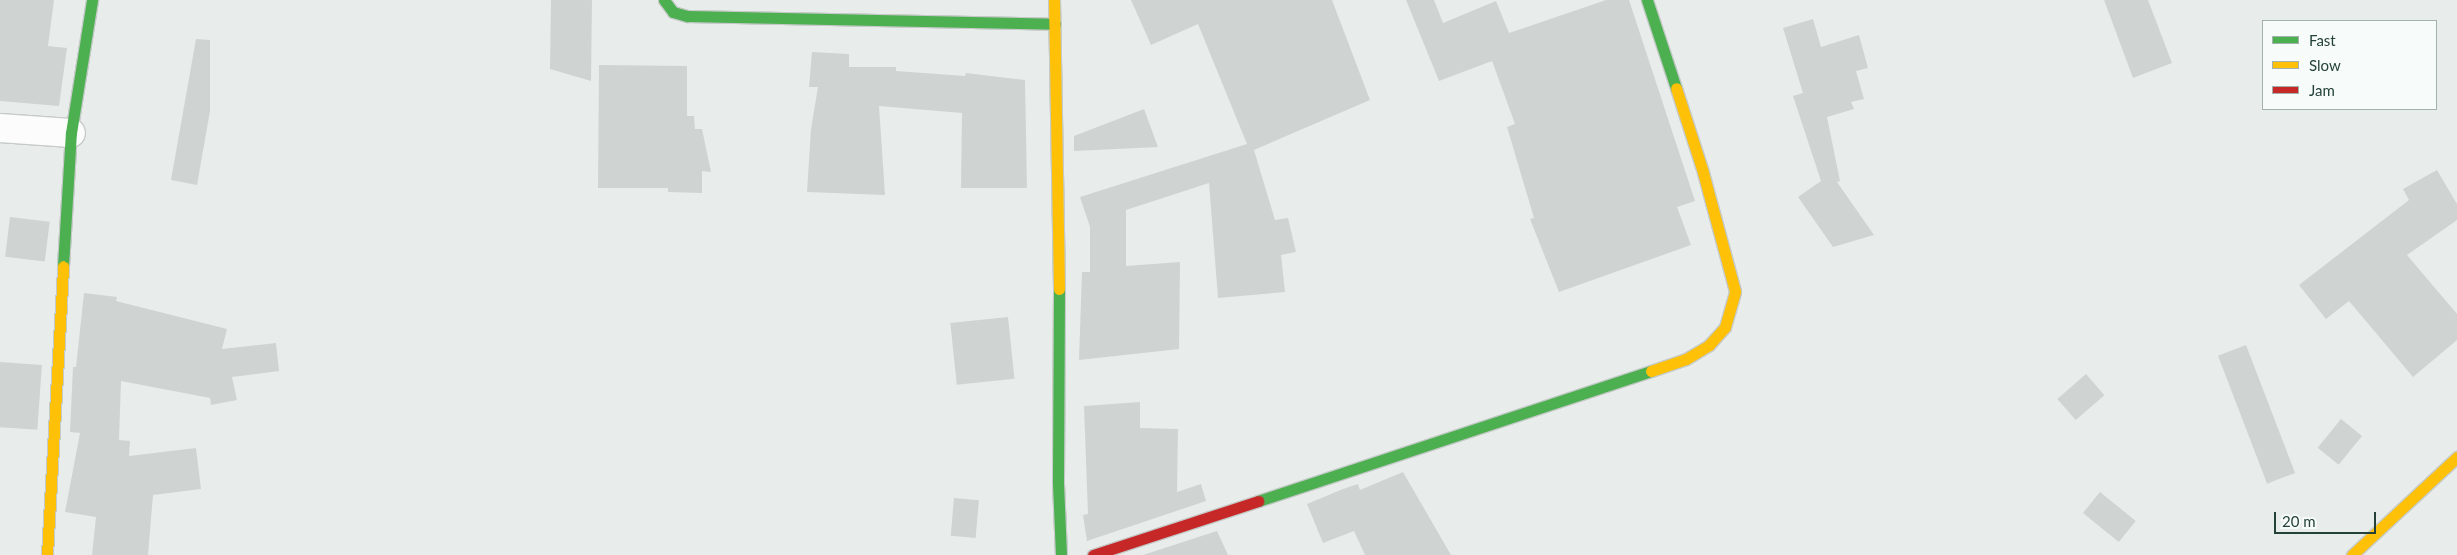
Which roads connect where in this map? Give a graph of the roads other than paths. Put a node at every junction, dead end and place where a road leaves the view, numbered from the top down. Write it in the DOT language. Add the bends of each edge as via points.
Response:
graph roads {
  1 [pos="92,0"];
  2 [pos="664,0"];
  3 [pos="1054,0"];
  4 [pos="1647,0"];
  5 [pos="1055,24"];
  6 [pos="0,128"];
  7 [pos="72,133"];
  8 [pos="2457,457"];
  9 [pos="47,555"];
  10 [pos="1061,555"];
  11 [pos="1093,555"];
  12 [pos="2352,555"];
  1 -- 7 [label="main road"];
  2 -- 5 [label="main road" via="673,12 687,16"];
  3 -- 5 [label="main road"];
  4 -- 11 [label="main road" via="1703,172 1735,291 1725,327 1709,345 1686,359"];
  5 -- 10 [label="main road" via="1060,201 1058,483"];
  6 -- 7 [label="street"];
  7 -- 9 [label="main road"];
  8 -- 12 [label="main road"];
}
